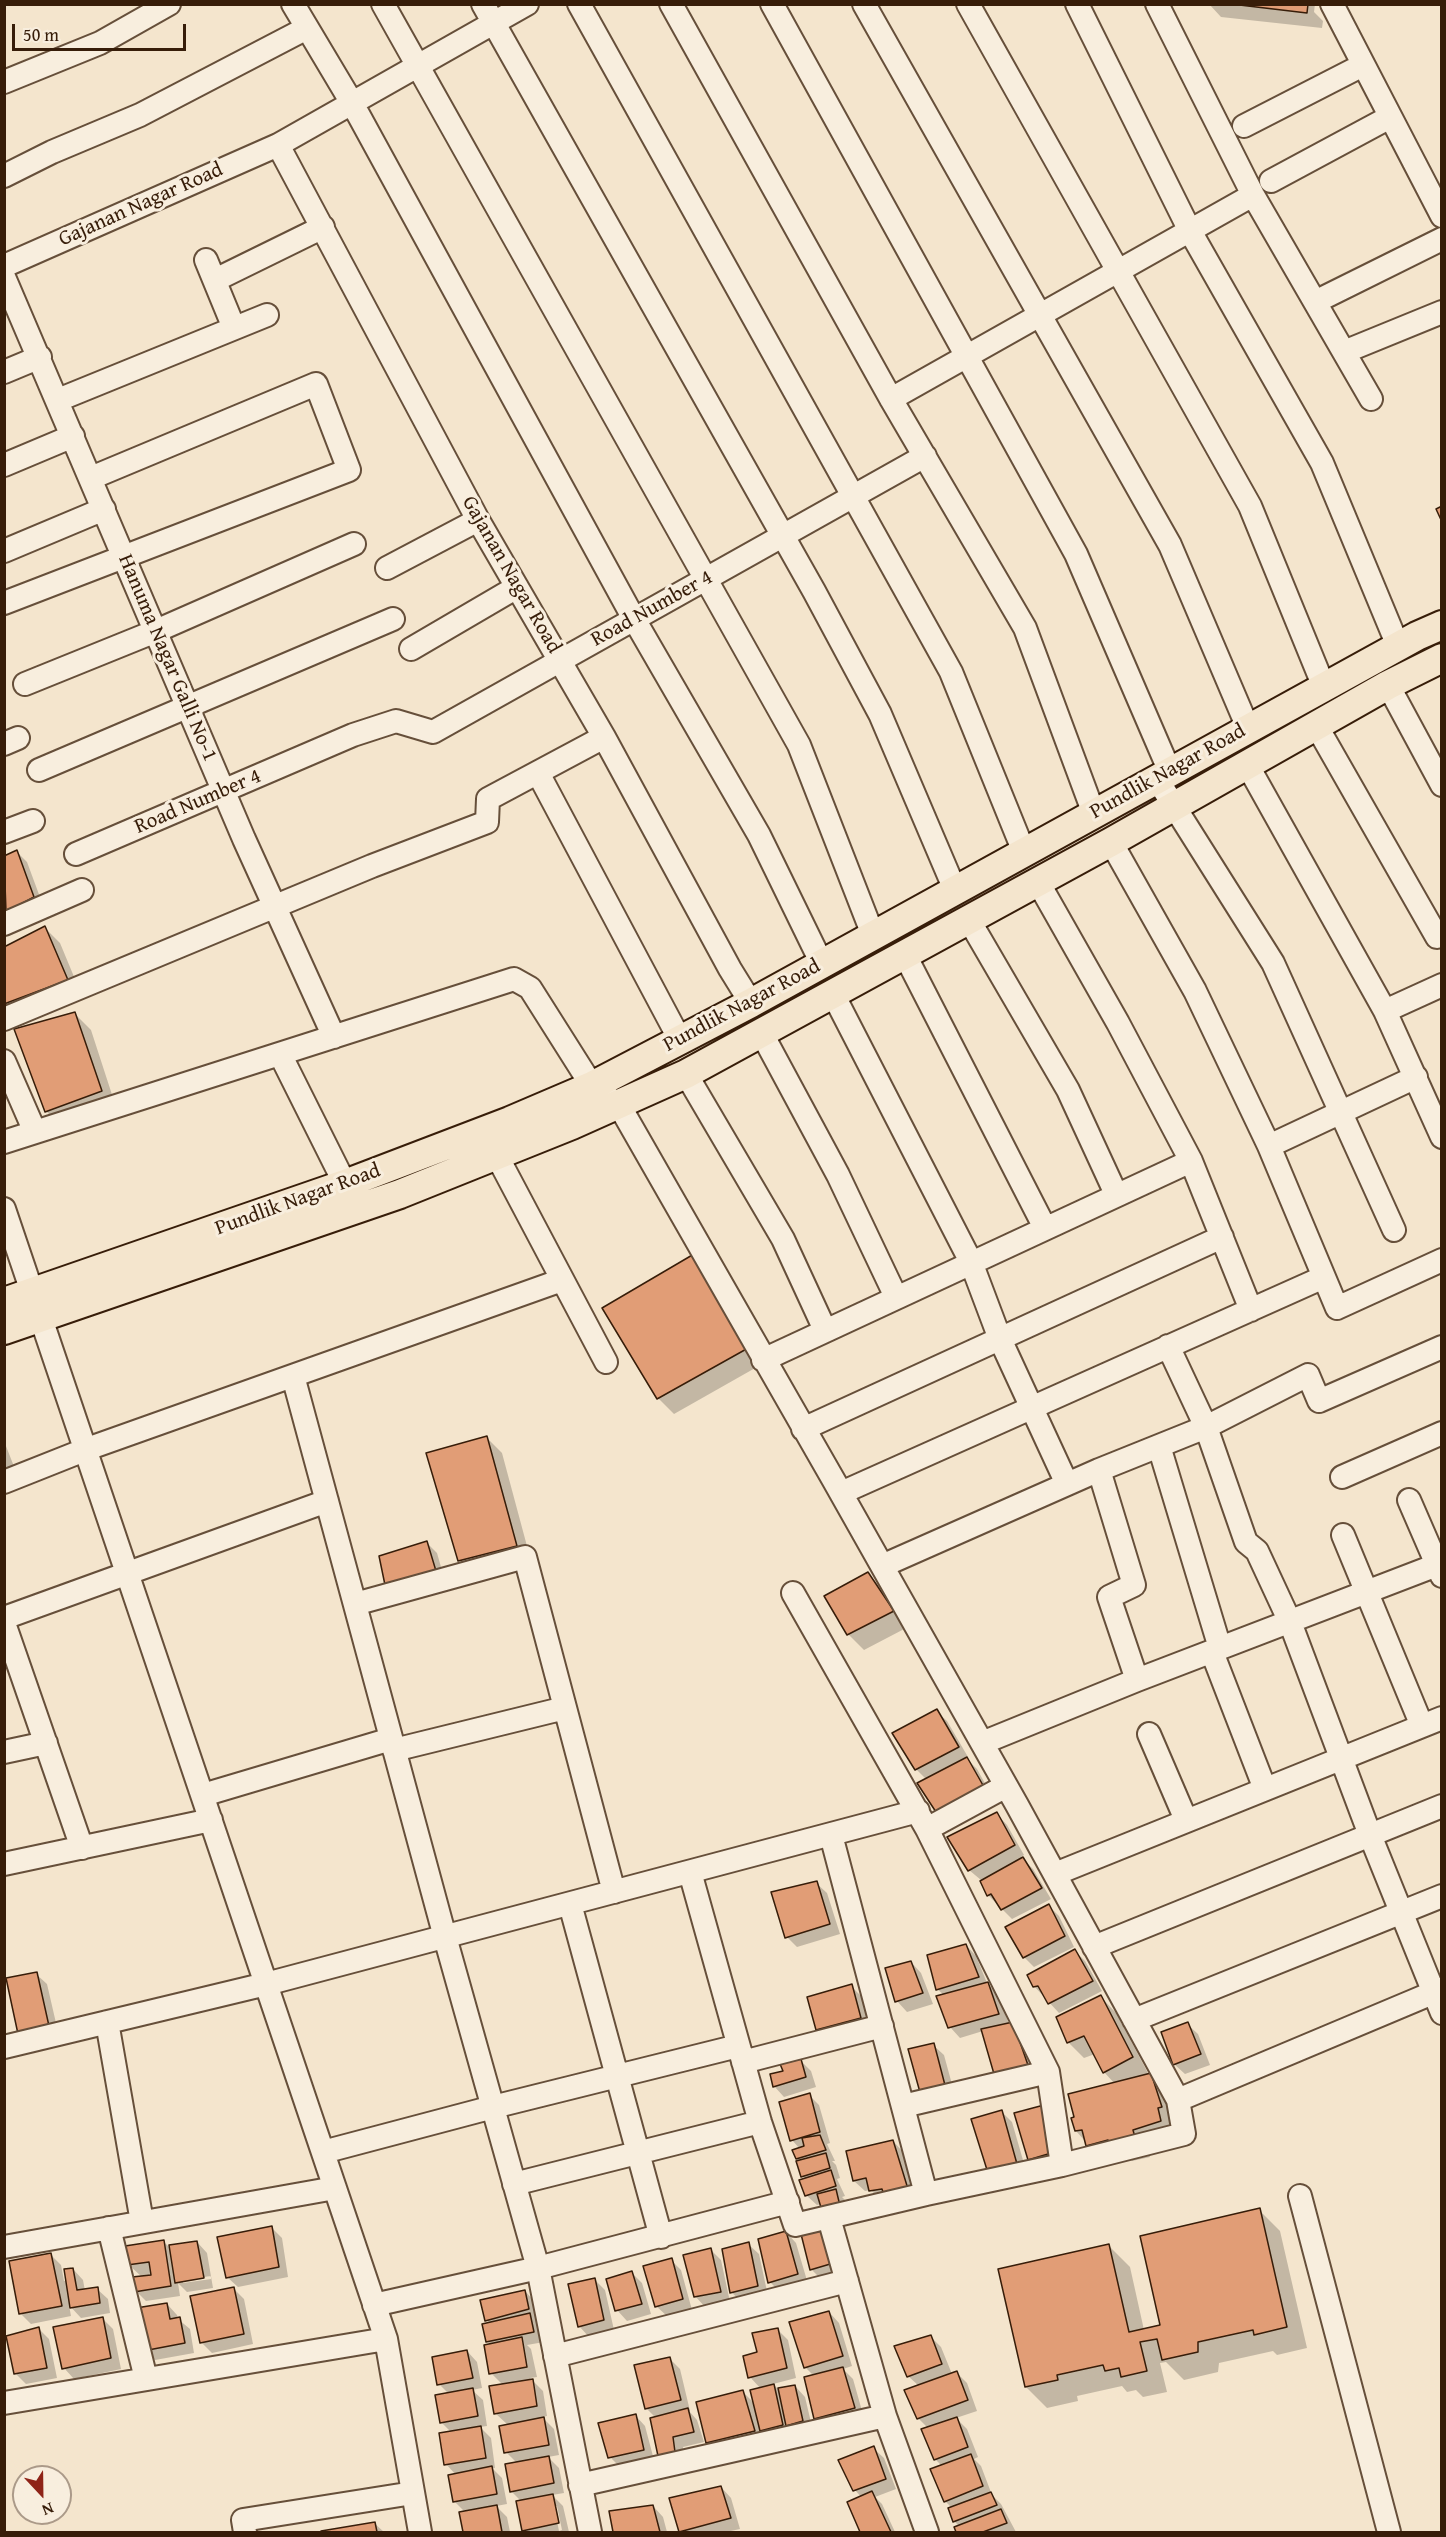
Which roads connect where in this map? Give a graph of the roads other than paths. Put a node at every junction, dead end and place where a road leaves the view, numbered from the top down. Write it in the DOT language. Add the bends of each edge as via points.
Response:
graph roads {
  1 [pos="169,4"];
  2 [pos="293,4"];
  3 [pos="384,4"];
  4 [pos="526,4"];
  5 [pos="579,4"];
  6 [pos="671,4"];
  7 [pos="772,4"];
  8 [pos="864,4"];
  9 [pos="968,4"];
  10 [pos="1077,4"];
  11 [pos="1156,4"];
  12 [pos="1332,4"];
  13 [pos="488,14"];
  14 [pos="307,28"];
  15 [pos="1363,65"];
  16 [pos="418,66"];
  17 [pos="4,82"];
  18 [pos="352,103"];
  19 [pos="1390,117"];
  20 [pos="1244,126"];
  21 [pos="278,145"];
  22 [pos="4,176"];
  23 [pos="1262,188"];
  24 [pos="1442,216"];
  25 [pos="323,226"];
  26 [pos="1190,231"];
  27 [pos="1442,239"];
  28 [pos="4,266"];
  29 [pos="1118,271"];
  30 [pos="4,277"];
  31 [pos="1315,302"];
  32 [pos="1442,312"];
  33 [pos="267,315"];
  34 [pos="1039,316"];
  35 [pos="234,328"];
  36 [pos="1344,352"];
  37 [pos="40,357"];
  38 [pos="967,357"];
  39 [pos="4,372"];
  40 [pos="891,399"];
  41 [pos="1371,399"];
  42 [pos="58,400"];
  43 [pos="73,436"];
  44 [pos="925,456"];
  45 [pos="4,465"];
  46 [pos="91,478"];
  47 [pos="854,496"];
  48 [pos="104,509"];
  49 [pos="478,520"];
  50 [pos="783,536"];
  51 [pos="354,544"];
  52 [pos="4,551"];
  53 [pos="125,558"];
  54 [pos="387,568"];
  55 [pos="706,579"];
  56 [pos="517,587"];
  57 [pos="4,603"];
  58 [pos="393,619"];
  59 [pos="634,619"];
  60 [pos="1442,625"];
  61 [pos="156,631"];
  62 [pos="1398,646"];
  63 [pos="411,649"];
  64 [pos="1442,658"];
  65 [pos="560,661"];
  66 [pos="25,684"];
  67 [pos="1388,685"];
  68 [pos="1324,687"];
  69 [pos="189,707"];
  70 [pos="1316,725"];
  71 [pos="1248,728"];
  72 [pos="604,737"];
  73 [pos="1248,766"];
  74 [pos="39,770"];
  75 [pos="538,772"];
  76 [pos="1164,775"];
  77 [pos="1442,785"];
  78 [pos="224,791"];
  79 [pos="1173,806"];
  80 [pos="1094,814"];
  81 [pos="33,821"];
  82 [pos="4,832"];
  83 [pos="1111,842"];
  84 [pos="1024,852"];
  85 [pos="76,854"];
  86 [pos="1038,882"];
  87 [pos="82,890"];
  88 [pos="955,890"];
  89 [pos="274,907"];
  90 [pos="969,920"];
  91 [pos="4,924"];
  92 [pos="873,935"];
  93 [pos="1437,937"];
  94 [pos="905,955"];
  95 [pos="822,964"];
  96 [pos="1442,985"];
  97 [pos="833,994"];
  98 [pos="751,1003"];
  99 [pos="1385,1011"];
  100 [pos="4,1019"];
  101 [pos="761,1032"];
  102 [pos="334,1037"];
  103 [pos="680,1040"];
  104 [pos="280,1054"];
  105 [pos="4,1061"];
  106 [pos="686,1074"];
  107 [pos="1426,1083"];
  108 [pos="591,1086"];
  109 [pos="619,1105"];
  110 [pos="1340,1112"];
  111 [pos="35,1132"];
  112 [pos="1442,1137"];
  113 [pos="4,1142"];
  114 [pos="1269,1146"];
  115 [pos="497,1156"];
  116 [pos="1191,1161"];
  117 [pos="345,1184"];
  118 [pos="1116,1194"];
  119 [pos="6,1216"];
  120 [pos="1045,1228"];
  121 [pos="1394,1230"];
  122 [pos="1222,1237"];
  123 [pos="1442,1260"];
  124 [pos="971,1262"];
  125 [pos="1324,1277"];
  126 [pos="562,1280"];
  127 [pos="896,1297"];
  128 [pos="4,1302"];
  129 [pos="38,1304"];
  130 [pos="1251,1310"];
  131 [pos="825,1329"];
  132 [pos="4,1330"];
  133 [pos="1000,1339"];
  134 [pos="1168,1346"];
  135 [pos="1442,1347"];
  136 [pos="763,1360"];
  137 [pos="606,1362"];
  138 [pos="293,1376"];
  139 [pos="1032,1408"];
  140 [pos="1206,1427"];
  141 [pos="803,1429"];
  142 [pos="1442,1433"];
  143 [pos="1159,1446"];
  144 [pos="87,1449"];
  145 [pos="1099,1470"];
  146 [pos="1342,1477"];
  147 [pos="4,1482"];
  148 [pos="1066,1484"];
  149 [pos="841,1493"];
  150 [pos="1409,1500"];
  151 [pos="327,1501"];
  152 [pos="1343,1535"];
  153 [pos="882,1566"];
  154 [pos="1440,1568"];
  155 [pos="128,1573"];
  156 [pos="1366,1592"];
  157 [pos="793,1593"];
  158 [pos="354,1604"];
  159 [pos="4,1618"];
  160 [pos="1290,1622"];
  161 [pos="4,1623"];
  162 [pos="1216,1650"];
  163 [pos="1137,1680"];
  164 [pos="565,1708"];
  165 [pos="1432,1722"];
  166 [pos="1149,1734"];
  167 [pos="46,1743"];
  168 [pos="981,1743"];
  169 [pos="393,1744"];
  170 [pos="4,1752"];
  171 [pos="1343,1758"];
  172 [pos="1006,1785"];
  173 [pos="1265,1789"];
  174 [pos="203,1795"];
  175 [pos="1442,1806"];
  176 [pos="211,1820"];
  177 [pos="922,1820"];
  178 [pos="1186,1820"];
  179 [pos="831,1834"];
  180 [pos="1370,1835"];
  181 [pos="82,1848"];
  182 [pos="4,1864"];
  183 [pos="690,1872"];
  184 [pos="1055,1874"];
  185 [pos="614,1892"];
  186 [pos="1442,1896"];
  187 [pos="570,1904"];
  188 [pos="1403,1912"];
  189 [pos="445,1937"];
  190 [pos="1095,1947"];
  191 [pos="266,1984"];
  192 [pos="1439,1998"];
  193 [pos="1134,2020"];
  194 [pos="107,2022"];
  195 [pos="882,2026"];
  196 [pos="4,2047"];
  197 [pos="741,2054"];
  198 [pos="1048,2072"];
  199 [pos="617,2075"];
  200 [pos="1178,2100"];
  201 [pos="903,2106"];
  202 [pos="492,2107"];
  203 [pos="760,2122"];
  204 [pos="323,2152"];
  205 [pos="638,2154"];
  206 [pos="1062,2165"];
  207 [pos="514,2184"];
  208 [pos="335,2188"];
  209 [pos="926,2194"];
  210 [pos="1300,2196"];
  211 [pos="788,2202"];
  212 [pos="829,2218"];
  213 [pos="142,2222"];
  214 [pos="109,2228"];
  215 [pos="661,2237"];
  216 [pos="4,2247"];
  217 [pos="538,2268"];
  218 [pos="847,2281"];
  219 [pos="374,2305"];
  220 [pos="386,2339"];
  221 [pos="555,2356"];
  222 [pos="146,2379"];
  223 [pos="4,2403"];
  224 [pos="885,2416"];
  225 [pos="580,2485"];
  226 [pos="413,2493"];
  227 [pos="245,2532"];
  228 [pos="420,2532"];
  229 [pos="590,2532"];
  230 [pos="927,2532"];
  231 [pos="1389,2532"];
  1 -- 17 [label="street" via="100,43"];
  2 -- 14 [label="street"];
  3 -- 16 [label="street"];
  4 -- 13 [label="street, Gajanan Nagar Road"];
  5 -- 47 [label="street"];
  6 -- 40 [label="street"];
  7 -- 38 [label="street"];
  8 -- 34 [label="street"];
  9 -- 29 [label="street"];
  10 -- 26 [label="street"];
  11 -- 23 [label="street"];
  12 -- 15 [label="street"];
  13 -- 16 [label="street, Gajanan Nagar Road"];
  13 -- 50 [label="street"];
  14 -- 18 [label="street"];
  14 -- 22 [label="street" via="140,116"];
  15 -- 19 [label="street"];
  15 -- 20 [label="street"];
  16 -- 18 [label="street, Gajanan Nagar Road"];
  16 -- 55 [label="street"];
  18 -- 21 [label="street, Gajanan Nagar Road"];
  18 -- 59 [label="street"];
  19 -- 23 [label="street"];
  19 -- 24 [label="street"];
  21 -- 25 [label="street, Gajanan Nagar Road"];
  21 -- 28 [label="street, Gajanan Nagar Road"];
  23 -- 26 [label="street"];
  23 -- 31 [label="street"];
  25 -- 35 [label="street" via="210,270"];
  25 -- 49 [label="street, Gajanan Nagar Road"];
  26 -- 29 [label="street"];
  26 -- 62 [label="street" via="1322,463"];
  27 -- 31 [label="street"];
  29 -- 34 [label="street"];
  29 -- 68 [label="street" via="1250,506"];
  30 -- 37 [label="street, Hanuma Nagar Galli No-1"];
  31 -- 36 [label="street"];
  32 -- 36 [label="street"];
  33 -- 35 [label="street"];
  34 -- 38 [label="street"];
  34 -- 71 [label="street" via="1170,545"];
  35 -- 42 [label="street"];
  36 -- 41 [label="street"];
  37 -- 39 [label="street"];
  37 -- 42 [label="street, Hanuma Nagar Galli No-1"];
  38 -- 40 [label="street"];
  38 -- 76 [label="street" via="1076,554"];
  40 -- 44 [label="street"];
  42 -- 43 [label="street, Hanuma Nagar Galli No-1"];
  43 -- 45 [label="street"];
  43 -- 46 [label="street, Hanuma Nagar Galli No-1"];
  44 -- 47 [label="street, Road Number 4"];
  44 -- 80 [label="street" via="1026,628"];
  46 -- 48 [label="street, Hanuma Nagar Galli No-1"];
  46 -- 53 [label="street" via="316,384 349,470"];
  47 -- 50 [label="street, Road Number 4"];
  47 -- 84 [label="street" via="951,672"];
  48 -- 52 [label="street"];
  48 -- 53 [label="street, Hanuma Nagar Galli No-1"];
  49 -- 54 [label="street"];
  49 -- 56 [label="street, Gajanan Nagar Road"];
  50 -- 55 [label="street, Road Number 4"];
  50 -- 88 [label="street" via="880,714"];
  51 -- 61 [label="street"];
  53 -- 57 [label="street"];
  53 -- 61 [label="street, Hanuma Nagar Galli No-1"];
  55 -- 59 [label="street, Road Number 4"];
  55 -- 92 [label="street" via="799,745"];
  56 -- 63 [label="street"];
  56 -- 65 [label="street, Gajanan Nagar Road"];
  58 -- 69 [label="street"];
  59 -- 65 [label="street, Road Number 4"];
  59 -- 95 [label="street" via="759,836"];
  60 -- 62 [label="main road, Pundlik Nagar Road"];
  61 -- 66 [label="street"];
  61 -- 69 [label="street, Hanuma Nagar Galli No-1"];
  62 -- 68 [label="main road, Pundlik Nagar Road"];
  64 -- 67 [label="main road, Pundlik Nagar Road"];
  65 -- 72 [label="street, Gajanan Nagar Road"];
  65 -- 78 [label="street, Road Number 4" via="433,732 396,721 353,735"];
  67 -- 70 [label="main road, Pundlik Nagar Road"];
  67 -- 77 [label="street"];
  68 -- 71 [label="main road, Pundlik Nagar Road"];
  69 -- 74 [label="street"];
  69 -- 78 [label="street, Hanuma Nagar Galli No-1"];
  70 -- 73 [label="main road, Pundlik Nagar Road"];
  70 -- 93 [label="street"];
  71 -- 76 [label="main road, Pundlik Nagar Road"];
  72 -- 75 [label="street"];
  72 -- 98 [label="street, Gajanan Nagar Road"];
  73 -- 79 [label="main road, Pundlik Nagar Road"];
  73 -- 99 [label="street"];
  75 -- 89 [label="street" via="488,799 486,822"];
  75 -- 103 [label="street"];
  76 -- 79 [label="street"];
  76 -- 80 [label="main road, Pundlik Nagar Road"];
  78 -- 85 [label="street, Road Number 4"];
  78 -- 89 [label="street, Hanuma Nagar Galli No-1"];
  79 -- 83 [label="main road, Pundlik Nagar Road"];
  79 -- 110 [label="street" via="1273,963"];
  80 -- 84 [label="main road, Pundlik Nagar Road"];
  81 -- 82 [label="street"];
  83 -- 86 [label="main road, Pundlik Nagar Road"];
  83 -- 114 [label="street" via="1195,991"];
  84 -- 88 [label="main road, Pundlik Nagar Road"];
  86 -- 90 [label="main road, Pundlik Nagar Road"];
  86 -- 116 [label="street"];
  87 -- 91 [label="street"];
  88 -- 92 [label="main road, Pundlik Nagar Road"];
  89 -- 100 [label="street"];
  89 -- 102 [label="street, Hanuma Nagar Galli No-1"];
  90 -- 94 [label="main road, Pundlik Nagar Road"];
  90 -- 118 [label="street" via="1068,1090"];
  92 -- 95 [label="main road, Pundlik Nagar Road"];
  94 -- 97 [label="main road, Pundlik Nagar Road"];
  94 -- 120 [label="street"];
  95 -- 98 [label="main road, Pundlik Nagar Road"];
  96 -- 99 [label="street"];
  97 -- 101 [label="main road, Pundlik Nagar Road"];
  97 -- 124 [label="street"];
  98 -- 103 [label="main road, Pundlik Nagar Road"];
  99 -- 107 [label="street"];
  101 -- 106 [label="main road, Pundlik Nagar Road"];
  101 -- 127 [label="street" via="838,1175"];
  102 -- 104 [label="street"];
  102 -- 108 [label="street" via="514,979 530,988"];
  103 -- 108 [label="main road, Pundlik Nagar Road"];
  104 -- 111 [label="street"];
  104 -- 117 [label="street"];
  105 -- 111 [label="street"];
  106 -- 109 [label="main road, Pundlik Nagar Road"];
  106 -- 131 [label="street" via="783,1239"];
  107 -- 110 [label="street"];
  107 -- 112 [label="street"];
  108 -- 109 [label="street"];
  108 -- 117 [label="main road, Pundlik Nagar Road"];
  109 -- 115 [label="main road, Pundlik Nagar Road"];
  109 -- 136 [label="street"];
  110 -- 114 [label="street"];
  110 -- 121 [label="street"];
  111 -- 113 [label="street"];
  114 -- 125 [label="street"];
  115 -- 126 [label="street"];
  115 -- 129 [label="main road, Pundlik Nagar Road" via="400,1194"];
  116 -- 118 [label="street"];
  116 -- 122 [label="street"];
  117 -- 129 [label="main road, Pundlik Nagar Road"];
  118 -- 120 [label="street"];
  119 -- 129 [label="street"];
  120 -- 124 [label="street"];
  122 -- 130 [label="street"];
  122 -- 133 [label="street"];
  123 -- 125 [label="street" via="1337,1308"];
  124 -- 127 [label="street"];
  124 -- 133 [label="street"];
  125 -- 130 [label="street"];
  126 -- 137 [label="street"];
  126 -- 138 [label="street"];
  127 -- 131 [label="street"];
  128 -- 129 [label="main road, Pundlik Nagar Road"];
  129 -- 132 [label="main road, Pundlik Nagar Road"];
  129 -- 144 [label="street"];
  130 -- 134 [label="street"];
  131 -- 136 [label="street"];
  133 -- 139 [label="street"];
  133 -- 141 [label="street"];
  134 -- 139 [label="street"];
  134 -- 140 [label="street"];
  135 -- 140 [label="street" via="1319,1401 1308,1375"];
  136 -- 141 [label="street"];
  138 -- 144 [label="street"];
  138 -- 151 [label="street"];
  139 -- 148 [label="street"];
  139 -- 149 [label="street"];
  140 -- 143 [label="street"];
  140 -- 160 [label="street" via="1246,1542 1257,1551"];
  141 -- 149 [label="street"];
  142 -- 146 [label="street"];
  143 -- 145 [label="street"];
  143 -- 162 [label="street"];
  144 -- 147 [label="street"];
  144 -- 155 [label="street"];
  145 -- 148 [label="street"];
  145 -- 163 [label="street" via="1134,1585 1109,1597"];
  148 -- 153 [label="street"];
  149 -- 153 [label="street"];
  150 -- 154 [label="street"];
  151 -- 155 [label="street"];
  151 -- 158 [label="street"];
  152 -- 156 [label="street"];
  153 -- 168 [label="street"];
  154 -- 156 [label="street"];
  155 -- 159 [label="street"];
  155 -- 174 [label="street"];
  156 -- 160 [label="street"];
  156 -- 165 [label="street"];
  157 -- 177 [label="street"];
  158 -- 164 [label="street" via="525,1557"];
  158 -- 169 [label="street"];
  160 -- 162 [label="street"];
  160 -- 171 [label="street"];
  161 -- 167 [label="street"];
  162 -- 163 [label="street"];
  162 -- 173 [label="street"];
  163 -- 168 [label="street"];
  164 -- 169 [label="street"];
  164 -- 185 [label="street"];
  165 -- 171 [label="street"];
  166 -- 178 [label="street"];
  167 -- 170 [label="street"];
  167 -- 181 [label="street"];
  168 -- 172 [label="street"];
  169 -- 174 [label="street"];
  169 -- 189 [label="street"];
  171 -- 173 [label="street"];
  171 -- 180 [label="street"];
  172 -- 177 [label="street"];
  172 -- 184 [label="street"];
  173 -- 178 [label="street"];
  174 -- 176 [label="street"];
  175 -- 180 [label="street"];
  176 -- 181 [label="street"];
  176 -- 191 [label="street"];
  177 -- 179 [label="street"];
  177 -- 198 [label="street"];
  178 -- 184 [label="street"];
  179 -- 183 [label="street"];
  179 -- 195 [label="street"];
  180 -- 188 [label="street"];
  180 -- 190 [label="street"];
  181 -- 182 [label="street"];
  183 -- 185 [label="street"];
  183 -- 197 [label="street"];
  184 -- 190 [label="street"];
  185 -- 187 [label="street"];
  186 -- 188 [label="street"];
  187 -- 189 [label="street"];
  187 -- 199 [label="street"];
  188 -- 192 [label="street"];
  188 -- 193 [label="street"];
  189 -- 191 [label="street"];
  189 -- 202 [label="street"];
  190 -- 193 [label="street"];
  191 -- 194 [label="street"];
  191 -- 204 [label="street"];
  192 -- 200 [label="street"];
  193 -- 200 [label="street"];
  194 -- 196 [label="street"];
  194 -- 213 [label="street"];
  195 -- 197 [label="street"];
  195 -- 201 [label="street"];
  197 -- 199 [label="street"];
  197 -- 203 [label="street"];
  198 -- 201 [label="street"];
  198 -- 206 [label="street"];
  199 -- 202 [label="street"];
  199 -- 205 [label="street"];
  200 -- 206 [label="street" via="1184,2134"];
  201 -- 209 [label="street"];
  202 -- 204 [label="street"];
  202 -- 207 [label="street"];
  203 -- 205 [label="street"];
  203 -- 211 [label="street"];
  204 -- 208 [label="street"];
  205 -- 207 [label="street"];
  205 -- 215 [label="street"];
  206 -- 209 [label="street"];
  207 -- 217 [label="street"];
  208 -- 213 [label="street"];
  208 -- 219 [label="street"];
  209 -- 212 [label="street"];
  210 -- 231 [label="street"];
  211 -- 212 [label="street" via="795,2225"];
  211 -- 215 [label="street"];
  212 -- 218 [label="street"];
  213 -- 214 [label="street"];
  214 -- 216 [label="street"];
  214 -- 222 [label="street"];
  215 -- 217 [label="street"];
  217 -- 219 [label="street"];
  217 -- 221 [label="street"];
  218 -- 221 [label="street"];
  218 -- 224 [label="street"];
  219 -- 220 [label="street"];
  220 -- 222 [label="street"];
  220 -- 226 [label="street"];
  221 -- 225 [label="street"];
  222 -- 223 [label="street"];
  224 -- 225 [label="street"];
  224 -- 230 [label="street"];
  225 -- 229 [label="street"];
  226 -- 227 [label="street" via="243,2520"];
  226 -- 228 [label="street"];
}
